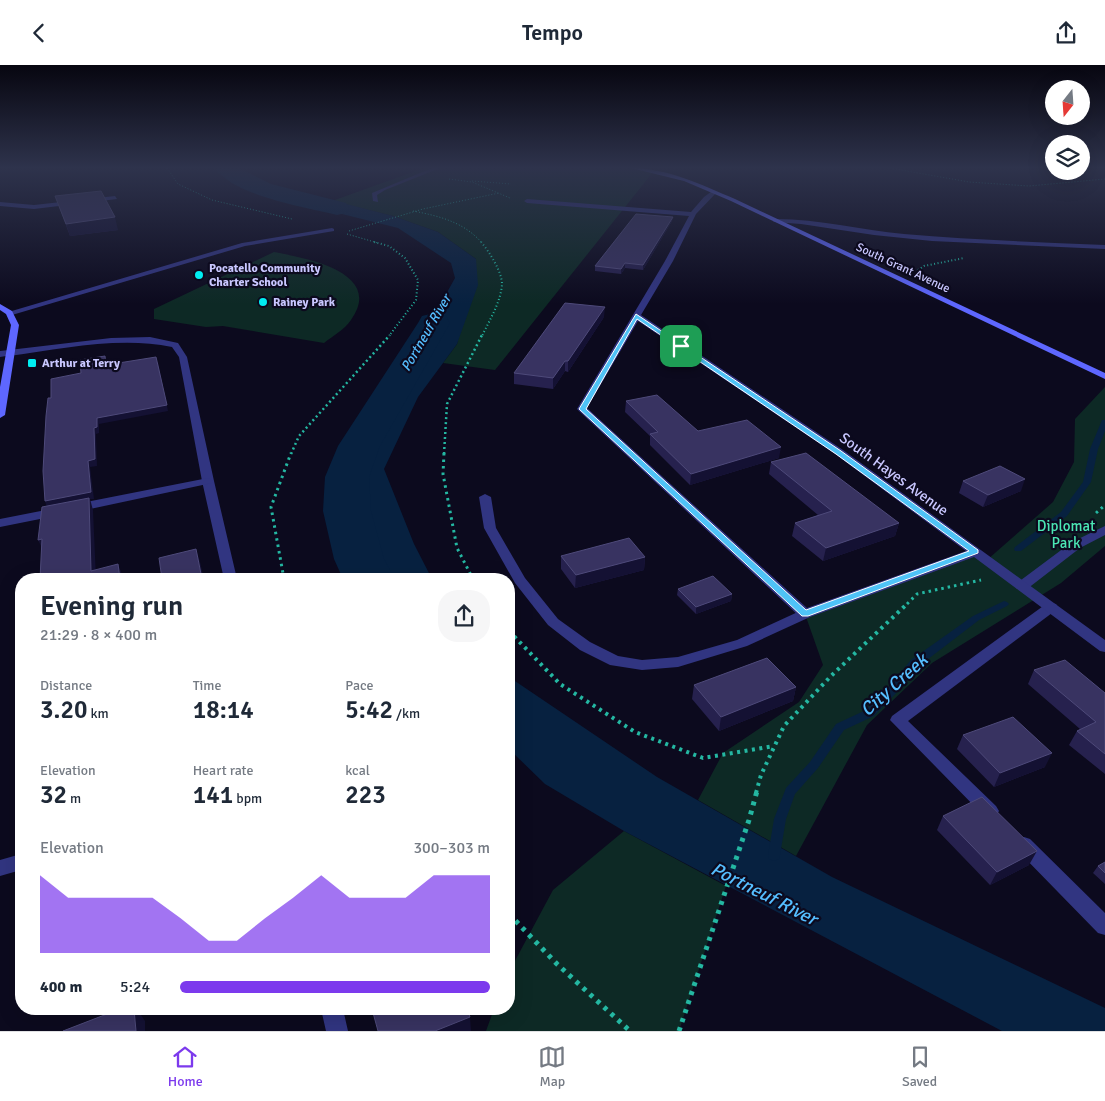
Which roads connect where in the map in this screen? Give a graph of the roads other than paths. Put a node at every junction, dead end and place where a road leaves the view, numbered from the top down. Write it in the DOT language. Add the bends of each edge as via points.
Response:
graph roads {
  1 [pos="680,213"];
  2 [pos="759,213"];
  3 [pos="692,214"];
  4 [pos="776,221"];
  5 [pos="332,230"];
  6 [pos="1105,247"];
  7 [pos="0,306"];
  8 [pos="9,313"];
  9 [pos="636,316"];
  10 [pos="5,354"];
  11 [pos="1105,376"];
  12 [pos="0,415"];
  13 [pos="208,481"];
  14 [pos="485,497"];
  15 [pos="0,523"];
  16 [pos="1105,531"];
  17 [pos="975,552"];
  18 [pos="230,573"];
  19 [pos="1022,586"];
  20 [pos="1051,607"];
  21 [pos="805,614"];
  22 [pos="1105,647"];
  23 [pos="1002,823"];
  24 [pos="1016,837"];
  25 [pos="15,864"];
  26 [pos="0,868"];
  27 [pos="1105,926"];
  28 [pos="333,1015"];
  29 [pos="337,1031"];
  1 -- 3 [label="street"];
  2 -- 4 [label="street, South Grant Avenue"];
  3 -- 9 [label="street"];
  4 -- 6 [label="street" via="798,220 874,233 999,243"];
  4 -- 11 [label="street, South Grant Avenue"];
  5 -- 8 [label="street" via="244,244"];
  7 -- 8 [label="street"];
  8 -- 10 [label="street" via="15,325"];
  9 -- 17 [label="street, South Hayes Avenue" via="839,452"];
  9 -- 21 [label="street" via="582,409"];
  10 -- 12 [label="street"];
  10 -- 13 [label="street" via="110,341 150,339 175,345 183,357"];
  13 -- 15 [label="street"];
  13 -- 18 [label="street"];
  14 -- 21 [label="street" via="490,529 525,587 553,622 585,646 615,661 642,665 678,661 742,643"];
  16 -- 19 [label="street" via="1076,545"];
  17 -- 19 [label="street, South Hayes Avenue"];
  17 -- 21 [label="street"];
  19 -- 20 [label="street, South Hayes Avenue"];
  20 -- 22 [label="street, South Hayes Avenue"];
  20 -- 23 [label="street" via="898,720"];
  24 -- 27 [label="street"];
  25 -- 26 [label="street"];
  28 -- 29 [label="street"];
}
